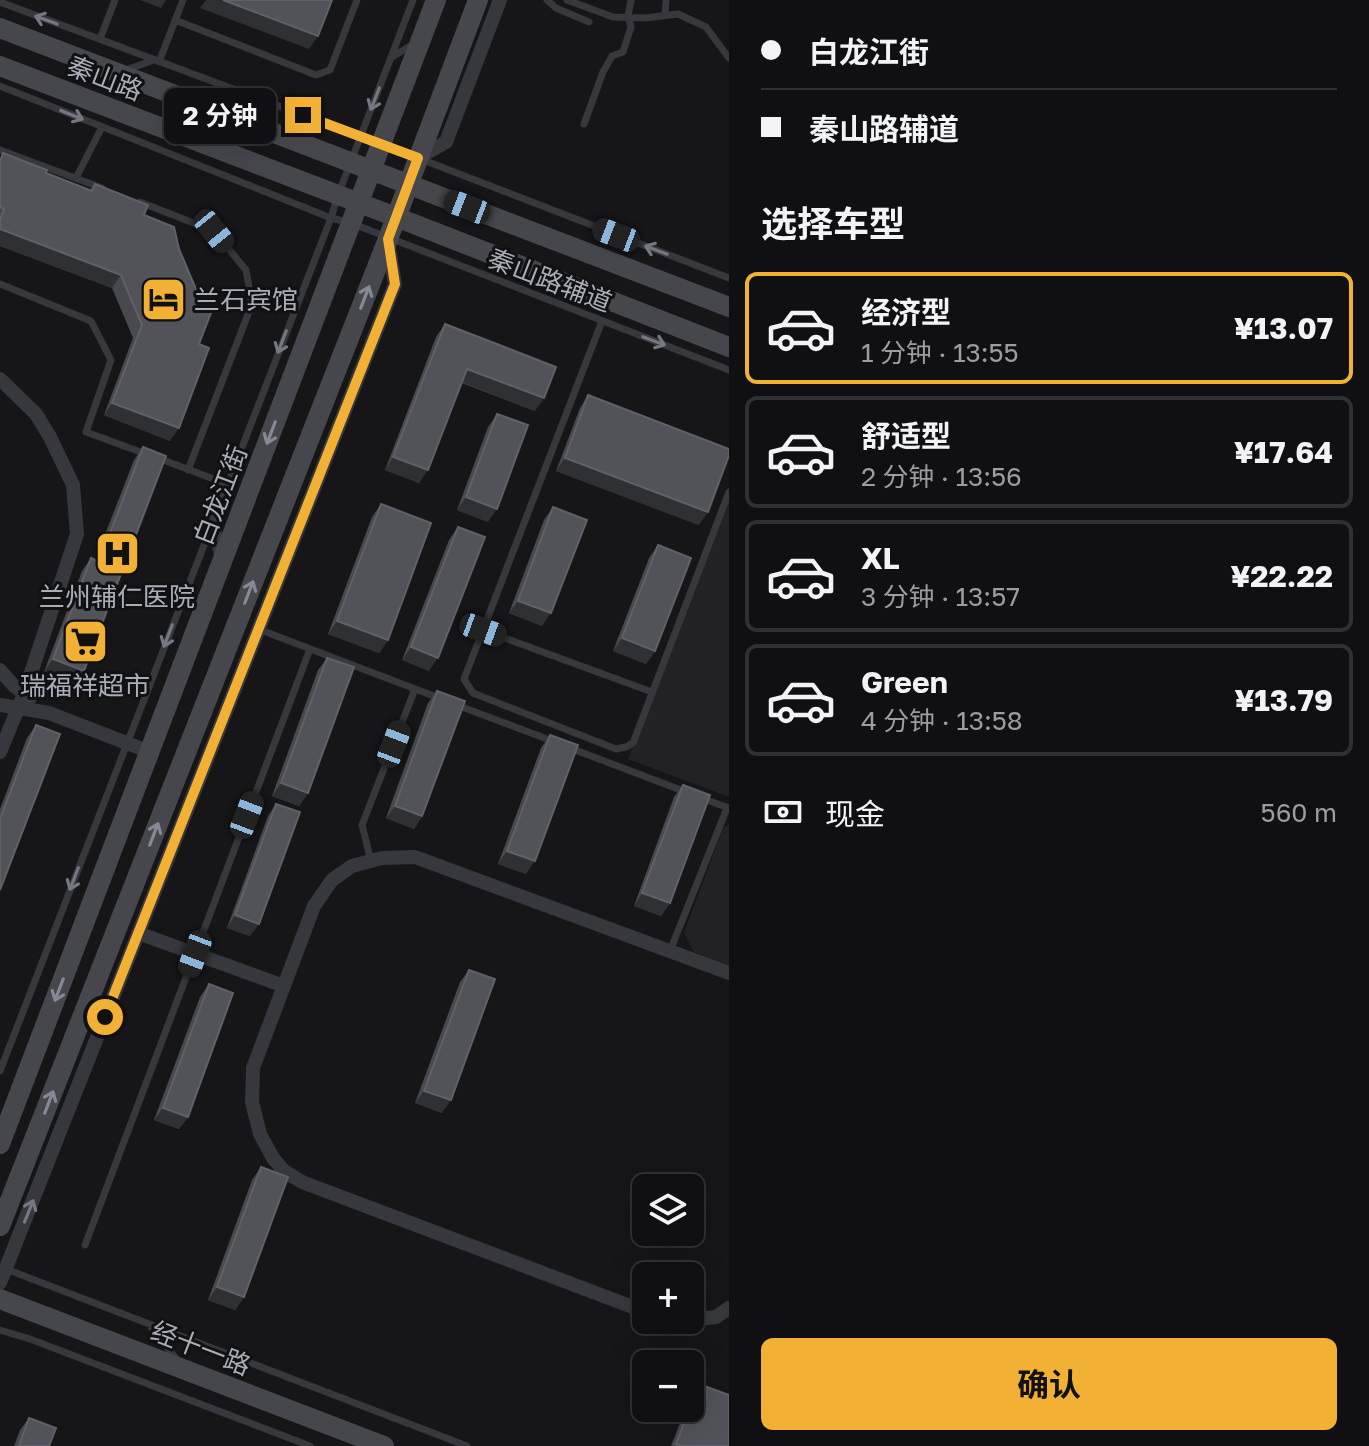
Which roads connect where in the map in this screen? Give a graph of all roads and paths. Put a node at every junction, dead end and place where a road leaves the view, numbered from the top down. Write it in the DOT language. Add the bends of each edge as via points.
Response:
graph roads {
  1 [pos="115,0"];
  2 [pos="183,0"];
  3 [pos="357,0"];
  4 [pos="413,0"];
  5 [pos="436,0"];
  6 [pos="478,0"];
  7 [pos="500,0"];
  8 [pos="547,0"];
  9 [pos="567,0"];
  10 [pos="631,0"];
  11 [pos="666,0"];
  12 [pos="0,2"];
  13 [pos="665,15"];
  14 [pos="628,16"];
  15 [pos="175,20"];
  16 [pos="589,22"];
  17 [pos="0,28"];
  18 [pos="100,39"];
  19 [pos="421,40"];
  20 [pos="391,58"];
  21 [pos="729,58"];
  22 [pos="156,61"];
  23 [pos="0,66"];
  24 [pos="117,73"];
  25 [pos="0,86"];
  26 [pos="584,124"];
  27 [pos="102,127"];
  28 [pos="265,129"];
  29 [pos="361,137"];
  30 [pos="381,145"];
  31 [pos="0,150"];
  32 [pos="418,158"];
  33 [pos="252,162"];
  34 [pos="351,162"];
  35 [pos="372,170"];
  36 [pos="76,178"];
  37 [pos="408,184"];
  38 [pos="104,188"];
  39 [pos="338,195"];
  40 [pos="131,199"];
  41 [pos="359,203"];
  42 [pos="396,217"];
  43 [pos="341,221"];
  44 [pos="388,239"];
  45 [pos="729,278"];
  46 [pos="0,284"];
  47 [pos="729,307"];
  48 [pos="602,321"];
  49 [pos="729,347"];
  50 [pos="729,370"];
  51 [pos="0,379"];
  52 [pos="575,391"];
  53 [pos="589,396"];
  54 [pos="188,470"];
  55 [pos="227,484"];
  56 [pos="729,492"];
  57 [pos="212,522"];
  58 [pos="223,560"];
  59 [pos="258,629"];
  60 [pos="483,630"];
  61 [pos="310,649"];
  62 [pos="0,670"];
  63 [pos="415,689"];
  64 [pos="652,692"];
  65 [pos="21,701"];
  66 [pos="0,705"];
  67 [pos="127,743"];
  68 [pos="0,752"];
  69 [pos="150,752"];
  70 [pos="728,808"];
  71 [pos="371,861"];
  72 [pos="138,933"];
  73 [pos="670,951"];
  74 [pos="195,954"];
  75 [pos="729,973"];
  76 [pos="284,986"];
  77 [pos="0,1071"];
  78 [pos="0,1144"];
  79 [pos="0,1226"];
  80 [pos="85,1245"];
  81 [pos="2,1273"];
  82 [pos="0,1299"];
  83 [pos="632,1307"];
  84 [pos="729,1308"];
  85 [pos="704,1318"];
  86 [pos="149,1324"];
  87 [pos="0,1330"];
  88 [pos="184,1369"];
  89 [pos="310,1446"];
  90 [pos="384,1446"];
  91 [pos="467,1446"];
  1 -- 18 [label="lane"];
  2 -- 15 [label="lane"];
  3 -- 15 [label="lane" via="330,70 316,75"];
  4 -- 20 [label="lane, 白龙江街"];
  5 -- 19 [label="main road, 白龙江街"];
  6 -- 32 [label="main road"];
  7 -- 32 [label="street" via="446,142"];
  8 -- 16 [label="lane"];
  9 -- 14 [label="lane" via="613,17"];
  10 -- 14 [label="lane"];
  11 -- 13 [label="lane"];
  18 -- 12 [label="lane, one-way"];
  13 -- 14 [label="lane"];
  13 -- 21 [label="lane" via="678,14 706,27"];
  14 -- 26 [label="lane" via="631,27 623,52 612,56 603,72"];
  15 -- 22 [label="lane"];
  17 -- 24 [label="main road, 秦山路"];
  18 -- 22 [label="lane"];
  19 -- 20 [label="lane"];
  19 -- 30 [label="main road, 白龙江街"];
  20 -- 29 [label="lane, 白龙江街, one-way"];
  22 -- 24 [label="lane"];
  22 -- 29 [label="lane"];
  23 -- 33 [label="main road, 秦山路"];
  24 -- 28 [label="main road, 秦山路"];
  25 -- 27 [label="lane, 秦山路辅道, one-way"];
  27 -- 36 [label="lane"];
  27 -- 43 [label="lane, 秦山路辅道"];
  28 -- 33 [label="main road"];
  28 -- 34 [label="main road, 秦山路"];
  29 -- 30 [label="lane"];
  29 -- 34 [label="lane, 白龙江街"];
  30 -- 32 [label="lane"];
  30 -- 35 [label="main road, 白龙江街"];
  31 -- 36 [label="lane"];
  32 -- 37 [label="main road"];
  45 -- 32 [label="lane, one-way"];
  33 -- 39 [label="main road, 秦山路"];
  34 -- 35 [label="main road, 秦山路"];
  34 -- 39 [label="lane, 白龙江街"];
  35 -- 37 [label="main road, 秦山路"];
  35 -- 41 [label="main road, 白龙江街"];
  36 -- 38 [label="lane"];
  37 -- 42 [label="main road"];
  37 -- 47 [label="main road, 秦山路"];
  39 -- 41 [label="main road, 秦山路"];
  39 -- 43 [label="lane, 白龙江街"];
  40 -- 54 [label="lane" via="214,231 246,270 252,304"];
  41 -- 42 [label="main road, 秦山路"];
  41 -- 43 [label="main road, 白龙江街"];
  42 -- 44 [label="main road"];
  42 -- 49 [label="main road, 秦山路"];
  43 -- 44 [label="lane, 秦山路辅道"];
  43 -- 55 [label="lane, 白龙江街, one-way"];
  43 -- 58 [label="main road, 白龙江街, one-way"];
  44 -- 48 [label="lane, 秦山路辅道"];
  44 -- 59 [label="street" via="395,284"];
  79 -- 44 [label="main road, one-way"];
  46 -- 54 [label="lane" via="91,321 111,360 86,432"];
  48 -- 50 [label="lane, 秦山路辅道, one-way"];
  48 -- 52 [label="lane"];
  51 -- 65 [label="street" via="36,414 50,437 73,485 77,534"];
  52 -- 53 [label="lane"];
  52 -- 60 [label="lane"];
  54 -- 55 [label="lane"];
  55 -- 57 [label="lane, 白龙江街"];
  56 -- 64 [label="lane"];
  57 -- 58 [label="street"];
  57 -- 67 [label="lane, 白龙江街, one-way"];
  58 -- 69 [label="main road, 白龙江街"];
  59 -- 61 [label="lane"];
  59 -- 72 [label="street"];
  60 -- 64 [label="lane"];
  60 -- 64 [label="lane" via="464,679 473,693 616,749 633,743"];
  61 -- 63 [label="lane"];
  61 -- 74 [label="lane"];
  62 -- 65 [label="street"];
  63 -- 70 [label="lane"];
  63 -- 71 [label="lane" via="362,825"];
  65 -- 66 [label="street"];
  65 -- 67 [label="street"];
  65 -- 68 [label="street"];
  67 -- 69 [label="street"];
  67 -- 77 [label="lane, 白龙江街, one-way"];
  69 -- 78 [label="main road, 白龙江街, one-way"];
  70 -- 73 [label="lane"];
  71 -- 73 [label="street" via="415,857"];
  71 -- 76 [label="street" via="332,880 314,906"];
  72 -- 74 [label="street"];
  81 -- 72 [label="street, one-way"];
  73 -- 75 [label="street"];
  74 -- 76 [label="street"];
  74 -- 80 [label="lane"];
  76 -- 83 [label="street" via="253,1068 252,1102 260,1134 284,1171"];
  81 -- 86 [label="lane"];
  82 -- 88 [label="main road, 经十一路"];
  84 -- 85 [label="street"];
  86 -- 88 [label="lane"];
  86 -- 91 [label="lane"];
  87 -- 89 [label="lane"];
  88 -- 90 [label="main road, 经十一路"];
}
